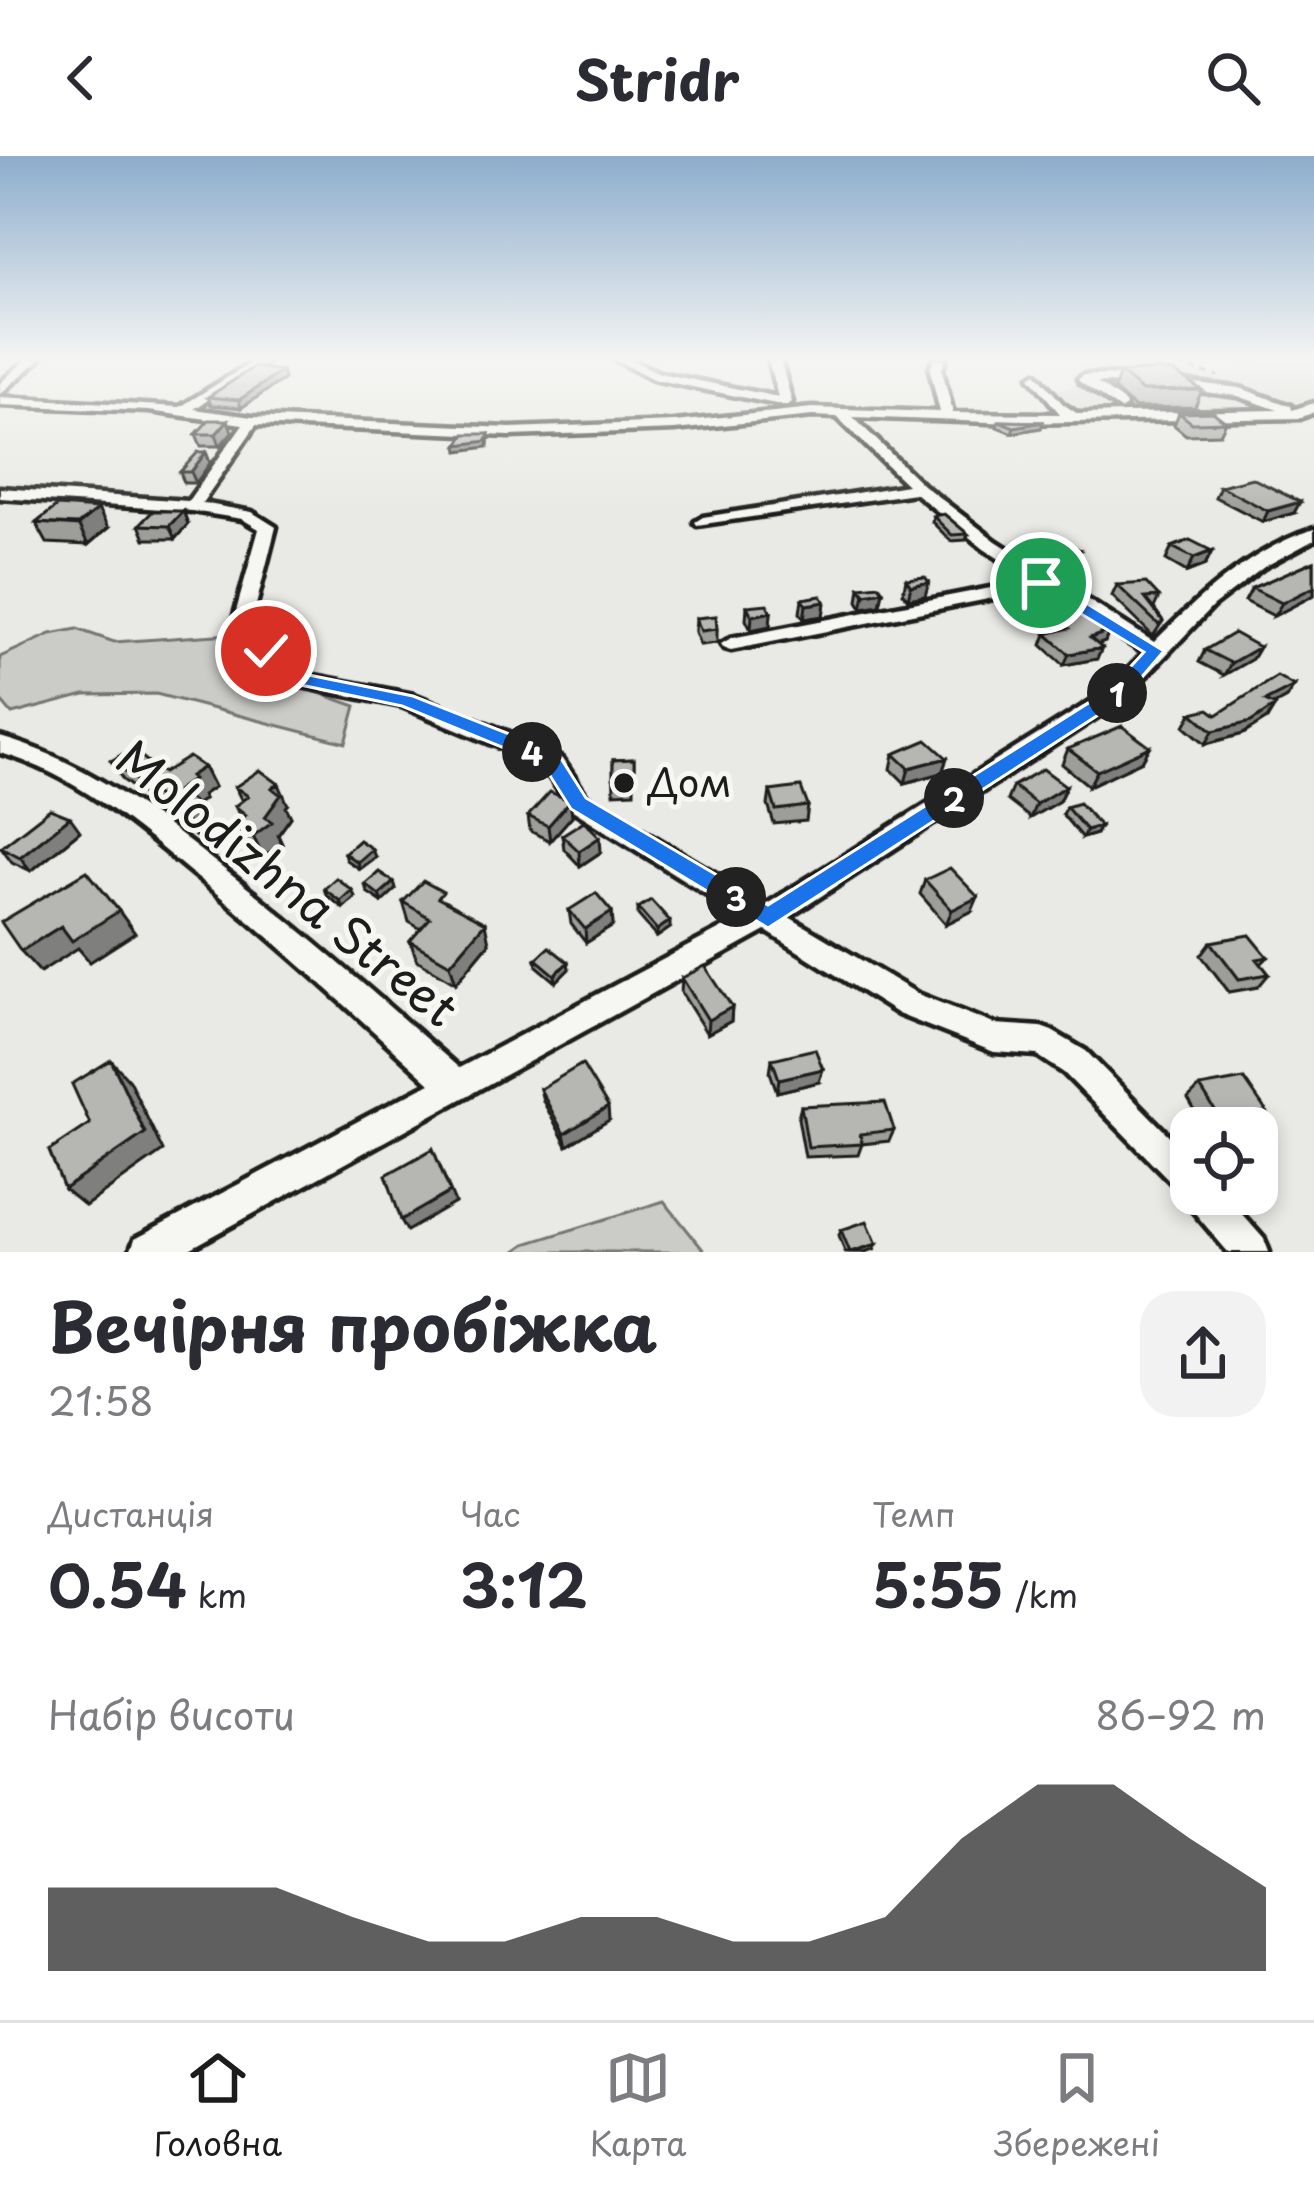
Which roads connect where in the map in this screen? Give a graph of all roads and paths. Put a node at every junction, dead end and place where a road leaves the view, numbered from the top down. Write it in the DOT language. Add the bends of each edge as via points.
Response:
graph roads {
  1 [pos="151,410"];
  2 [pos="184,410"];
  3 [pos="807,410"];
  4 [pos="946,410"];
  5 [pos="1063,410"];
  6 [pos="181,412"];
  7 [pos="812,412"];
  8 [pos="841,413"];
  9 [pos="1309,414"];
  10 [pos="947,415"];
  11 [pos="1078,419"];
  12 [pos="252,421"];
  13 [pos="918,488"];
  14 [pos="0,493"];
  15 [pos="192,506"];
  16 [pos="704,523"];
  17 [pos="1309,540"];
  18 [pos="1041,583"];
  19 [pos="731,644"];
  20 [pos="1155,651"];
  21 [pos="0,745"];
  22 [pos="768,917"];
  23 [pos="453,1083"];
  24 [pos="1170,1160"];
  25 [pos="1217,1215"];
  26 [pos="1240,1246"];
  27 [pos="148,1252"];
  1 -- 6 [label="street"];
  2 -- 6 [label="street"];
  3 -- 7 [label="street"];
  4 -- 10 [label="street"];
  5 -- 11 [label="street"];
  6 -- 12 [label="street"];
  7 -- 8 [label="street"];
  7 -- 12 [label="street" via="577,432"];
  8 -- 10 [label="street"];
  8 -- 13 [label="street"];
  9 -- 11 [label="street"];
  10 -- 11 [label="street"];
  12 -- 15 [label="street"];
  13 -- 16 [label="street"];
  13 -- 18 [label="street"];
  14 -- 15 [label="street"];
  15 -- 22 [label="street" via="268,527 242,622 298,679 406,700 526,749 554,765 578,803"];
  17 -- 20 [label="street" via="1258,560"];
  18 -- 19 [label="street"];
  18 -- 20 [label="street"];
  20 -- 22 [label="street" via="1116,694"];
  21 -- 23 [label="street, Molodizhna Street" via="43,754 105,791 259,911"];
  22 -- 23 [label="street"];
  22 -- 24 [label="street" via="908,1004 994,1038 1041,1041 1075,1062"];
  23 -- 27 [label="street, Molodizhna Street"];
  25 -- 26 [label="street"];
}
